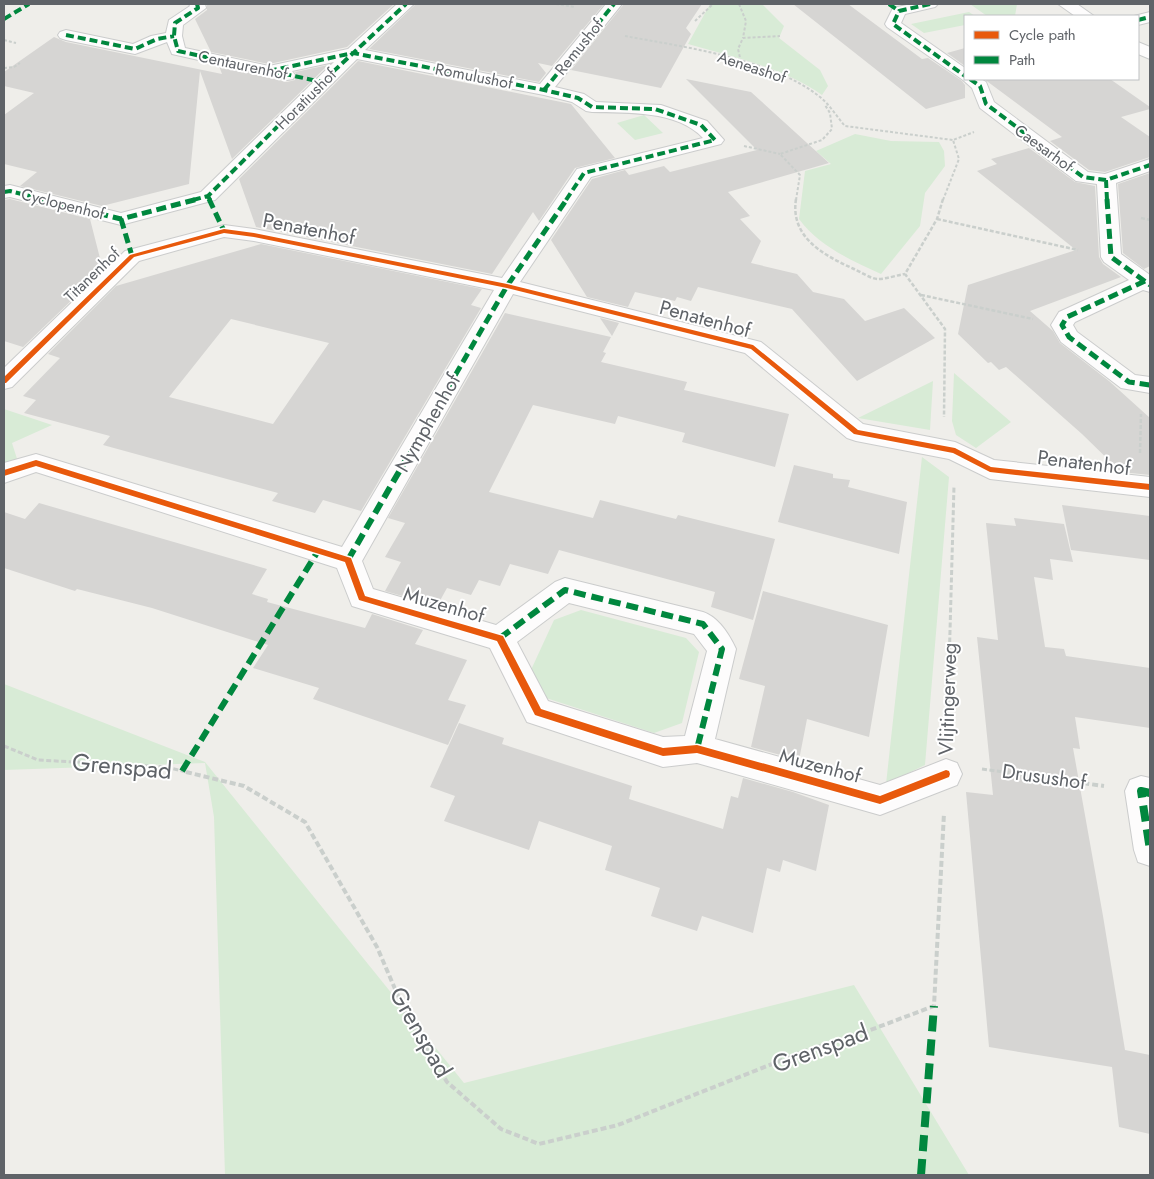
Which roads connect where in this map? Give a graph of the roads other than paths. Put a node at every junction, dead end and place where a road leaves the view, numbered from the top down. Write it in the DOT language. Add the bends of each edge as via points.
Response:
graph roads {
  1 [pos="197,4"];
  2 [pos="406,4"];
  3 [pos="614,4"];
  4 [pos="930,4"];
  5 [pos="1066,4"];
  6 [pos="894,8"];
  7 [pos="1084,15"];
  8 [pos="66,35"];
  9 [pos="174,36"];
  10 [pos="1139,48"];
  11 [pos="353,53"];
  12 [pos="1150,54"];
  13 [pos="269,71"];
  14 [pos="964,75"];
  15 [pos="971,80"];
  16 [pos="322,82"];
  17 [pos="544,90"];
  18 [pos="1150,165"];
  19 [pos="1106,180"];
  20 [pos="4,192"];
  21 [pos="208,196"];
  22 [pos="122,219"];
  23 [pos="224,231"];
  24 [pos="132,256"];
  25 [pos="1147,283"];
  26 [pos="507,286"];
  27 [pos="4,381"];
  28 [pos="1146,385"];
  29 [pos="4,474"];
  30 [pos="1144,487"];
  31 [pos="348,560"];
  32 [pos="500,638"];
  33 [pos="697,749"];
  34 [pos="946,769"];
  35 [pos="1146,792"];
  36 [pos="1150,850"];
  1 -- 9 [label="street, Centaurenhof" via="198,8 175,23"];
  2 -- 11 [label="street, Horatiushof"];
  3 -- 17 [label="street, Remushof"];
  4 -- 6 [label="street"];
  5 -- 7 [label="street"];
  6 -- 14 [label="street" via="893,24"];
  8 -- 9 [label="street, Centaurenhof" via="136,49 157,39"];
  9 -- 13 [label="street, Centaurenhof" via="178,51"];
  10 -- 12 [label="street"];
  11 -- 13 [label="street"];
  11 -- 16 [label="street, Horatiushof"];
  11 -- 17 [label="street, Romulushof"];
  13 -- 16 [label="street, Centaurenhof"];
  15 -- 19 [label="street, Caesarhof" via="980,86 986,104 1005,119 1082,176"];
  16 -- 21 [label="street, Horatiushof"];
  17 -- 26 [label="street, Romulushof" via="578,98 592,107 655,109 701,125 715,140 584,173"];
  18 -- 19 [label="street, Caesarhof"];
  19 -- 25 [label="street" via="1111,257"];
  20 -- 22 [label="street, Cyclopenhof"];
  21 -- 22 [label="street"];
  21 -- 23 [label="street"];
  22 -- 24 [label="street"];
  23 -- 24 [label="street, Titanenhof"];
  23 -- 26 [label="street, Penatenhof"];
  24 -- 27 [label="street, Titanenhof"];
  25 -- 28 [label="street" via="1067,317 1062,325 1069,337 1129,382"];
  26 -- 30 [label="street, Penatenhof" via="753,347 856,432 955,451 990,469"];
  26 -- 31 [label="street, Nymphenhof"];
  29 -- 31 [label="street" via="36,463"];
  31 -- 32 [label="street, Muzenhof" via="362,598"];
  32 -- 33 [label="street, Muzenhof" via="538,712 663,752"];
  32 -- 33 [label="street" via="565,590 703,624 722,649"];
  33 -- 34 [label="street, Muzenhof" via="880,800"];
  35 -- 36 [label="street"];
}
